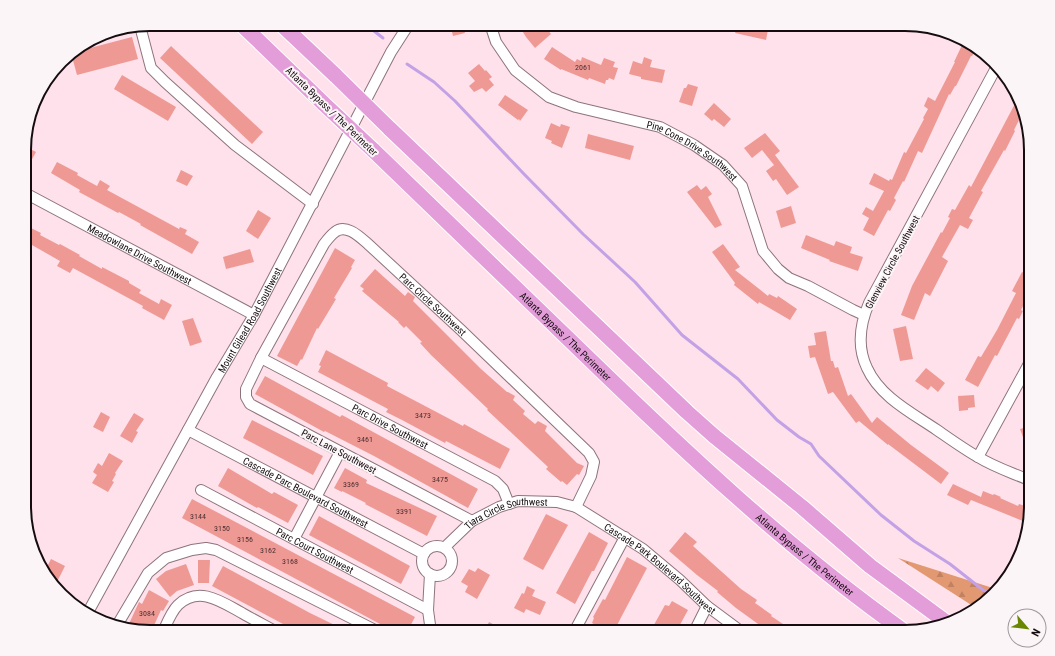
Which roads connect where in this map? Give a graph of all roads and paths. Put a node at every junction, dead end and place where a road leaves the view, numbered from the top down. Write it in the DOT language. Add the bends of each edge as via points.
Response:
graph roads {
  1 [pos="141,31"];
  2 [pos="248,31"];
  3 [pos="288,31"];
  4 [pos="404,31"];
  5 [pos="492,31"];
  6 [pos="995,71"];
  7 [pos="31,196"];
  8 [pos="313,204"];
  9 [pos="254,315"];
  10 [pos="864,315"];
  11 [pos="261,358"];
  12 [pos="1024,373"];
  13 [pos="188,430"];
  14 [pos="340,452"];
  15 [pos="978,457"];
  16 [pos="1024,477"];
  17 [pos="201,490"];
  18 [pos="317,497"];
  19 [pos="509,504"];
  20 [pos="576,507"];
  21 [pos="472,521"];
  22 [pos="625,538"];
  23 [pos="294,540"];
  24 [pos="445,547"];
  25 [pos="424,554"];
  26 [pos="430,574"];
  27 [pos="707,606"];
  28 [pos="90,609"];
  29 [pos="428,610"];
  30 [pos="942,619"];
  31 [pos="119,621"];
  32 [pos="166,625"];
  33 [pos="265,625"];
  34 [pos="365,625"];
  35 [pos="430,625"];
  36 [pos="578,625"];
  37 [pos="698,625"];
  38 [pos="733,625"];
  39 [pos="895,625"];
  1 -- 8 [label="street" via="151,68 234,144"];
  2 -- 39 [label="highway, Atlanta Bypass / The Perimeter, bridge" via="694,458 754,513"];
  3 -- 30 [label="highway, bridge" via="714,436 870,566"];
  4 -- 8 [label="street, Mount Gilead Road Southwest" via="391,52"];
  5 -- 10 [label="street, Pine Cone Drive Southwest" via="496,42 515,70 550,97 576,107 660,127 694,145 723,165 742,186 763,251 778,269 789,278"];
  6 -- 10 [label="street, Glenview Circle Southwest"];
  7 -- 9 [label="street, Meadowlane Drive Southwest"];
  8 -- 9 [label="street, Mount Gilead Road Southwest"];
  9 -- 13 [label="street, Mount Gilead Road Southwest"];
  10 -- 15 [label="street, Glenview Circle Southwest" via="861,350 866,368 876,383 891,398"];
  11 -- 14 [label="street, Parc Lane Southwest" via="246,389 246,397 250,404"];
  11 -- 19 [label="street, Parc Drive Southwest" via="495,481 503,489"];
  11 -- 20 [label="street, Parc Circle Southwest" via="324,244 335,231 349,230 368,244 455,324 589,453 594,462 591,476"];
  12 -- 15 [label="street"];
  13 -- 18 [label="street, Cascade Parc Boulevard Southwest"];
  13 -- 28 [label="street, Mount Gilead Road Southwest"];
  14 -- 18 [label="street"];
  14 -- 21 [label="street, Parc Lane Southwest"];
  15 -- 16 [label="street, Glenview Circle Southwest"];
  17 -- 23 [label="street, Parc Court Southwest"];
  18 -- 23 [label="street"];
  18 -- 25 [label="street, Cascade Parc Boulevard Southwest"];
  19 -- 20 [label="street, Tiara Circle Southwest" via="518,501 557,502"];
  19 -- 21 [label="street, Tiara Circle Southwest"];
  20 -- 22 [label="street, Cascade Park Boulevard Southwest"];
  21 -- 24 [label="street, Tiara Circle Southwest"];
  22 -- 27 [label="street, Cascade Park Boulevard Southwest" via="643,549"];
  22 -- 36 [label="street"];
  23 -- 29 [label="street, Parc Court Southwest"];
  24 -- 25 [label="street" via="430,548"];
  24 -- 26 [label="street" via="451,554 451,568 438,576"];
  25 -- 26 [label="street" via="423,566"];
  26 -- 29 [label="street"];
  27 -- 37 [label="street"];
  27 -- 38 [label="street, Cascade Park Boulevard Southwest"];
  29 -- 35 [label="street"];
  31 -- 34 [label="street" via="148,573 166,558 206,548 216,550"];
  32 -- 33 [label="street" via="178,605 190,597 198,596 220,600"];
}
